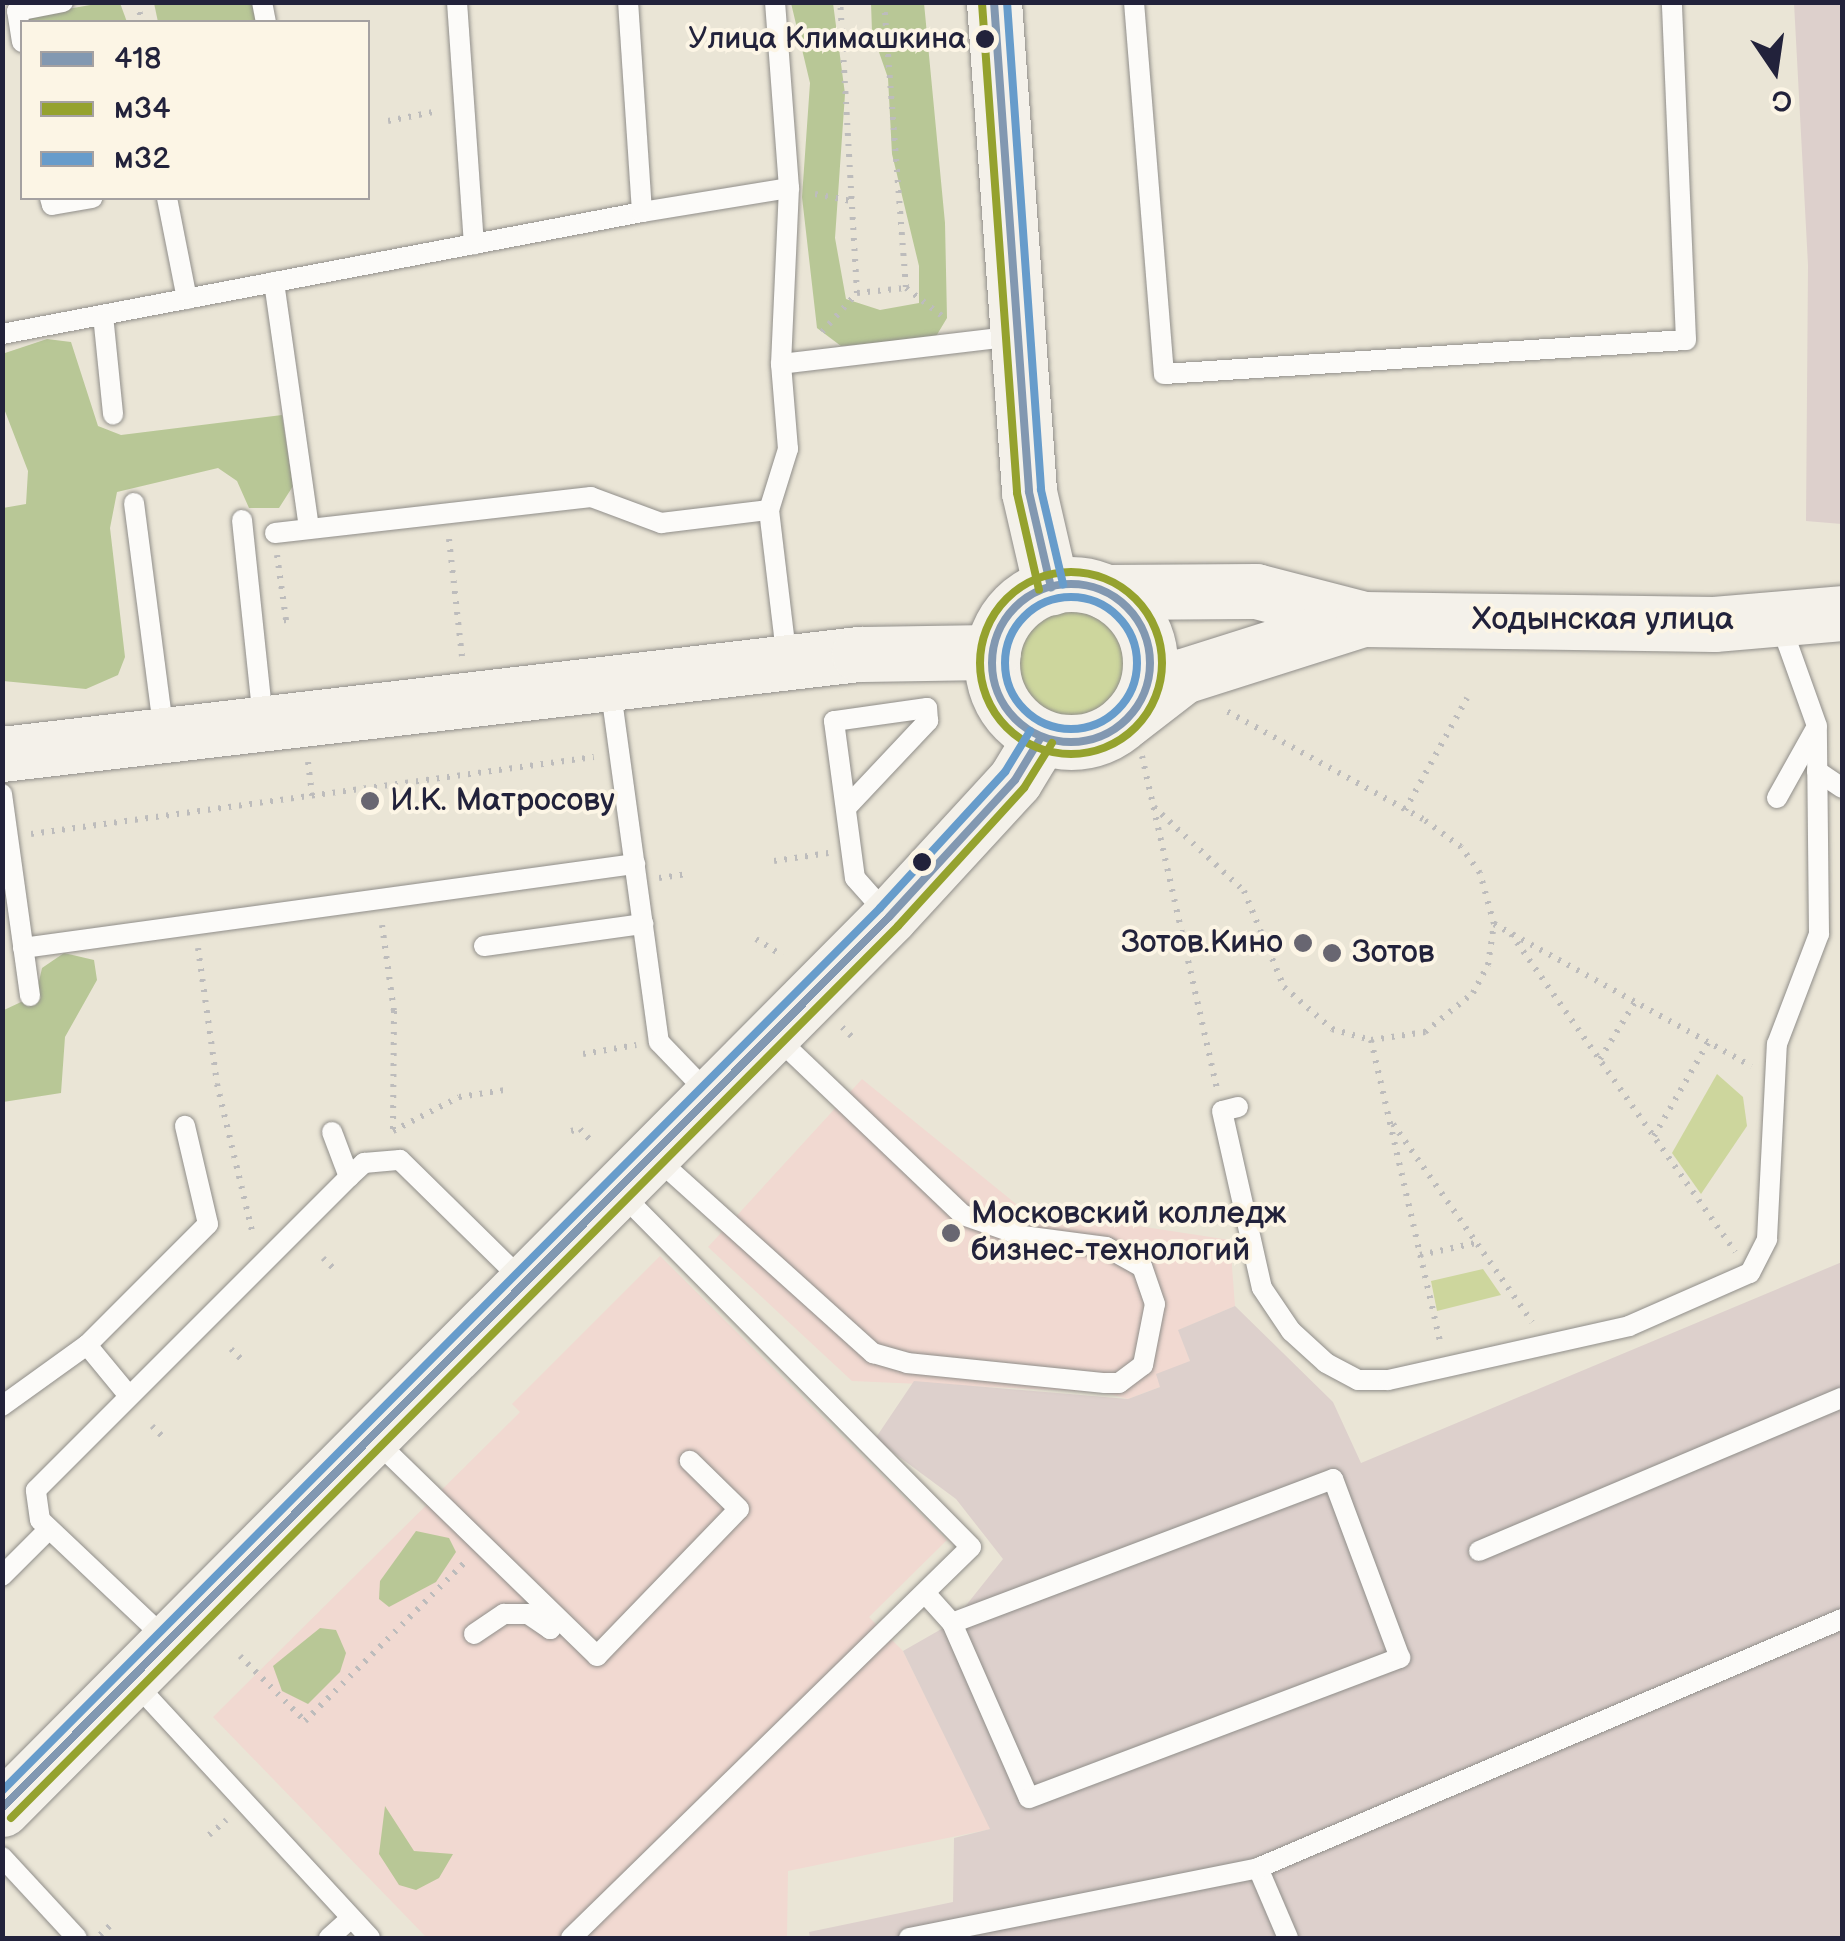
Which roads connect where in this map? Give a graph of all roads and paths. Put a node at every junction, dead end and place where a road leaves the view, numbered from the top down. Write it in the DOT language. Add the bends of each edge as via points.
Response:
graph roads {
  1 [pos="63,2"];
  2 [pos="457,2"];
  3 [pos="628,2"];
  4 [pos="775,2"];
  5 [pos="840,2"];
  6 [pos="884,2"];
  7 [pos="994,2"];
  8 [pos="1134,2"];
  9 [pos="1672,2"];
  10 [pos="20,30"];
  11 [pos="464,106"];
  12 [pos="388,121"];
  13 [pos="789,188"];
  14 [pos="51,200"];
  15 [pos="81,200"];
  16 [pos="167,200"];
  17 [pos="852,201"];
  18 [pos="642,212"];
  19 [pos="474,244"];
  20 [pos="274,282"];
  21 [pos="906,288"];
  22 [pos="857,293"];
  23 [pos="187,299"];
  24 [pos="103,315"];
  25 [pos="964,332"];
  26 [pos="2,334"];
  27 [pos="1017,336"];
  28 [pos="788,363"];
  29 [pos="113,414"];
  30 [pos="134,503"];
  31 [pos="770,510"];
  32 [pos="447,513"];
  33 [pos="242,520"];
  34 [pos="309,529"];
  35 [pos="275,533"];
  36 [pos="1051,587"];
  37 [pos="1106,592"];
  38 [pos="1842,613"];
  39 [pos="1778,618"];
  40 [pos="1362,619"];
  41 [pos="993,652"];
  42 [pos="787,662"];
  43 [pos="610,683"];
  44 [pos="1467,698"];
  45 [pos="467,700"];
  46 [pos="1224,710"];
  47 [pos="264,723"];
  48 [pos="1818,726"];
  49 [pos="164,734"];
  50 [pos="1040,736"];
  51 [pos="1134,738"];
  52 [pos="2,754"];
  53 [pos="596,757"];
  54 [pos="308,760"];
  55 [pos="1818,771"];
  56 [pos="1842,788"];
  57 [pos="2,794"];
  58 [pos="312,796"];
  59 [pos="290,798"];
  60 [pos="1777,798"];
  61 [pos="1154,807"];
  62 [pos="846,808"];
  63 [pos="1406,810"];
  64 [pos="292,811"];
  65 [pos="8,838"];
  66 [pos="852,850"];
  67 [pos="774,861"];
  68 [pos="635,864"];
  69 [pos="379,899"];
  70 [pos="890,916"];
  71 [pos="643,924"];
  72 [pos="1494,924"];
  73 [pos="195,925"];
  74 [pos="1511,934"];
  75 [pos="756,938"];
  76 [pos="484,946"];
  77 [pos="24,948"];
  78 [pos="782,956"];
  79 [pos="30,996"];
  80 [pos="1636,1002"];
  81 [pos="840,1025"];
  82 [pos="774,1035"];
  83 [pos="855,1040"];
  84 [pos="1371,1040"];
  85 [pos="659,1042"];
  86 [pos="1708,1042"];
  87 [pos="583,1054"];
  88 [pos="1600,1060"];
  89 [pos="1774,1078"];
  90 [pos="505,1090"];
  91 [pos="712,1097"];
  92 [pos="1230,1109"];
  93 [pos="1390,1120"];
  94 [pos="185,1126"];
  95 [pos="571,1131"];
  96 [pos="332,1132"];
  97 [pos="393,1132"];
  98 [pos="1654,1136"];
  99 [pos="593,1143"];
  100 [pos="393,1161"];
  101 [pos="636,1173"];
  102 [pos="350,1177"];
  103 [pos="1476,1243"];
  104 [pos="1420,1255"];
  105 [pos="269,1257"];
  106 [pos="323,1258"];
  107 [pos="333,1268"];
  108 [pos="1750,1274"];
  109 [pos="526,1283"];
  110 [pos="1548,1344"];
  111 [pos="86,1345"];
  112 [pos="231,1349"];
  113 [pos="241,1358"];
  114 [pos="1446,1367"];
  115 [pos="130,1396"];
  116 [pos="1842,1398"];
  117 [pos="2,1406"];
  118 [pos="152,1426"];
  119 [pos="162,1437"];
  120 [pos="372,1437"];
  121 [pos="690,1461"];
  122 [pos="49,1529"];
  123 [pos="482,1545"];
  124 [pos="1479,1552"];
  125 [pos="2,1576"];
  126 [pos="926,1593"];
  127 [pos="1842,1619"];
  128 [pos="559,1620"];
  129 [pos="952,1623"];
  130 [pos="474,1634"];
  131 [pos="240,1656"];
  132 [pos="150,1660"];
  133 [pos="2,1809"];
  134 [pos="2,1857"];
  135 [pos="1258,1868"];
  136 [pos="351,1918"];
  137 [pos="77,1938"];
  138 [pos="329,1938"];
  139 [pos="370,1938"];
  140 [pos="571,1938"];
  141 [pos="909,1938"];
  142 [pos="1288,1938"];
  1 -- 10 [label="lane" via="17,11"];
  2 -- 11 [label="lane"];
  3 -- 18 [label="lane"];
  4 -- 13 [label="lane"];
  5 -- 17 [label="path"];
  6 -- 21 [label="path"];
  7 -- 27 [label="main road"];
  8 -- 9 [label="lane" via="1164,374 1686,340"];
  11 -- 12 [label="path"];
  11 -- 19 [label="lane"];
  13 -- 17 [label="path"];
  13 -- 18 [label="lane"];
  13 -- 28 [label="lane"];
  14 -- 15 [label="lane"];
  16 -- 23 [label="lane"];
  17 -- 22 [label="path"];
  18 -- 19 [label="lane"];
  19 -- 20 [label="lane"];
  20 -- 23 [label="lane"];
  20 -- 34 [label="lane"];
  21 -- 22 [label="path"];
  21 -- 25 [label="path"];
  22 -- 28 [label="path"];
  23 -- 24 [label="lane"];
  24 -- 26 [label="lane"];
  24 -- 29 [label="lane"];
  27 -- 28 [label="lane"];
  27 -- 36 [label="main road" via="1029,492"];
  28 -- 31 [label="lane" via="788,450"];
  30 -- 49 [label="lane"];
  31 -- 32 [label="lane" via="661,523 591,497"];
  31 -- 42 [label="lane"];
  32 -- 34 [label="lane"];
  32 -- 45 [label="path"];
  33 -- 47 [label="lane"];
  34 -- 35 [label="lane"];
  36 -- 37 [label="main road"];
  36 -- 41 [label="main road" via="1018,604"];
  37 -- 40 [label="main road, Ходынская улица" via="1256,591"];
  37 -- 51 [label="main road" via="1138,621 1148,651 1148,683"];
  38 -- 39 [label="main road, Ходынская улица"];
  39 -- 40 [label="main road, Ходынская улица" via="1714,624"];
  39 -- 48 [label="lane"];
  40 -- 51 [label="main road, Ходынская улица" via="1184,676"];
  41 -- 42 [label="main road"];
  41 -- 50 [label="main road" via="1002,702"];
  42 -- 43 [label="main road"];
  43 -- 45 [label="main road"];
  43 -- 68 [label="lane"];
  44 -- 63 [label="path"];
  45 -- 47 [label="main road"];
  46 -- 63 [label="path"];
  47 -- 49 [label="main road"];
  48 -- 55 [label="lane"];
  48 -- 60 [label="lane"];
  49 -- 52 [label="main road"];
  50 -- 51 [label="main road"];
  50 -- 70 [label="main road" via="1015,780"];
  51 -- 61 [label="path"];
  53 -- 58 [label="path"];
  54 -- 58 [label="path"];
  55 -- 56 [label="lane"];
  55 -- 89 [label="lane" via="1819,934 1780,1032"];
  57 -- 65 [label="lane"];
  58 -- 59 [label="path"];
  59 -- 64 [label="path"];
  59 -- 65 [label="path"];
  61 -- 84 [label="path" via="1244,890 1284,987 1305,1012 1332,1029"];
  61 -- 92 [label="path"];
  62 -- 62 [label="lane" via="834,722 927,708 928,720"];
  62 -- 66 [label="lane"];
  63 -- 72 [label="path" via="1462,847 1480,873"];
  65 -- 77 [label="lane"];
  66 -- 67 [label="path"];
  66 -- 70 [label="lane" via="854,878"];
  68 -- 69 [label="lane"];
  68 -- 71 [label="lane"];
  69 -- 73 [label="lane"];
  69 -- 97 [label="path" via="394,1011"];
  70 -- 82 [label="main road"];
  71 -- 76 [label="lane"];
  71 -- 85 [label="lane"];
  72 -- 74 [label="path"];
  72 -- 84 [label="path" via="1488,965 1452,1016 1424,1032"];
  73 -- 77 [label="lane"];
  73 -- 105 [label="path" via="218,1084 254,1242"];
  74 -- 80 [label="path"];
  74 -- 88 [label="path"];
  75 -- 78 [label="path"];
  77 -- 79 [label="lane"];
  80 -- 86 [label="path"];
  80 -- 88 [label="path"];
  81 -- 83 [label="path"];
  82 -- 91 [label="main road"];
  82 -- 101 [label="lane" via="963,1215 1023,1236 1106,1247 1142,1267 1154,1304 1143,1365 1104,1384 907,1363 873,1353"];
  84 -- 93 [label="path"];
  85 -- 87 [label="path"];
  85 -- 91 [label="lane"];
  86 -- 89 [label="path"];
  86 -- 98 [label="path"];
  88 -- 98 [label="path"];
  89 -- 108 [label="lane" via="1767,1239"];
  90 -- 97 [label="path" via="459,1097"];
  91 -- 101 [label="main road"];
  92 -- 114 [label="lane" via="1262,1288 1281,1320 1326,1363 1358,1380"];
  93 -- 103 [label="path"];
  93 -- 104 [label="path"];
  94 -- 111 [label="lane" via="208,1224"];
  95 -- 99 [label="path" via="580,1130"];
  96 -- 102 [label="lane"];
  97 -- 100 [label="path"];
  98 -- 108 [label="path"];
  100 -- 102 [label="lane" via="364,1163"];
  100 -- 109 [label="lane" via="400,1160"];
  101 -- 109 [label="main road"];
  101 -- 126 [label="lane" via="971,1547"];
  102 -- 105 [label="lane"];
  103 -- 104 [label="path"];
  103 -- 110 [label="path"];
  104 -- 114 [label="path"];
  105 -- 115 [label="lane"];
  106 -- 107 [label="path"];
  108 -- 110 [label="lane" via="1650,1319"];
  109 -- 120 [label="main road"];
  110 -- 114 [label="lane"];
  111 -- 115 [label="lane"];
  111 -- 117 [label="lane"];
  112 -- 113 [label="path"];
  115 -- 122 [label="lane" via="36,1490 40,1520"];
  116 -- 124 [label="lane"];
  118 -- 119 [label="path"];
  120 -- 123 [label="lane"];
  120 -- 132 [label="main road"];
  121 -- 128 [label="lane" via="739,1509 596,1656"];
  122 -- 125 [label="lane"];
  122 -- 132 [label="lane"];
  123 -- 128 [label="lane"];
  123 -- 131 [label="path" via="304,1721"];
  126 -- 129 [label="lane"];
  126 -- 140 [label="lane"];
  127 -- 135 [label="lane"];
  128 -- 130 [label="lane" via="550,1629 528,1614 504,1614"];
  129 -- 129 [label="lane" via="1333,1479 1400,1658 1029,1798"];
  132 -- 133 [label="main road"];
  132 -- 136 [label="lane"];
  134 -- 137 [label="lane"];
  135 -- 141 [label="lane"];
  135 -- 142 [label="lane"];
  136 -- 138 [label="lane"];
  136 -- 139 [label="lane"];
}
